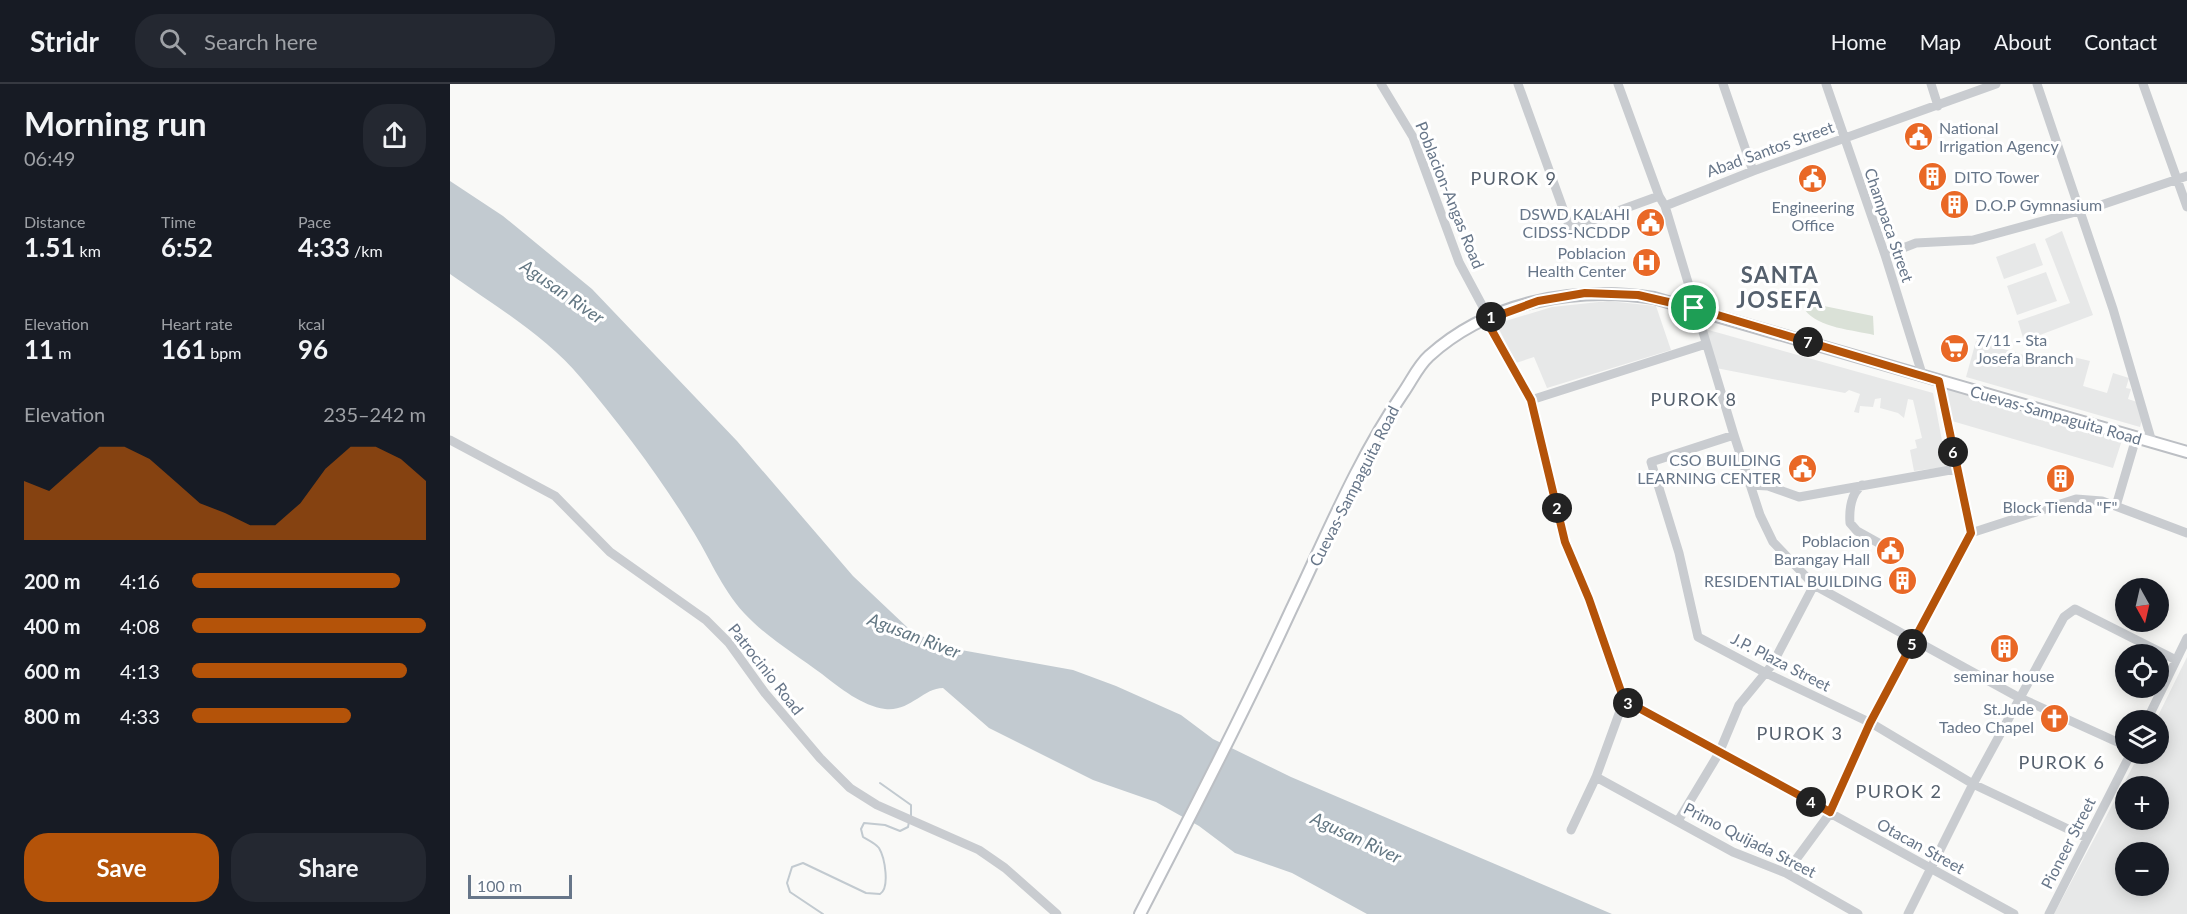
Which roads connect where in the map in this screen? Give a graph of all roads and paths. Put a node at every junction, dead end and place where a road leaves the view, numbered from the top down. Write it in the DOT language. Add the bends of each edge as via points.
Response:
graph roads {
  1 [pos="1381,84"];
  2 [pos="1518,84"];
  3 [pos="1618,84"];
  4 [pos="1723,84"];
  5 [pos="1826,84"];
  6 [pos="1931,84"];
  7 [pos="1996,84"];
  8 [pos="2037,84"];
  9 [pos="2144,84"];
  10 [pos="1938,106"];
  11 [pos="1844,139"];
  12 [pos="1753,171"];
  13 [pos="2183,177"];
  14 [pos="1659,196"];
  15 [pos="1665,206"];
  16 [pos="2187,207"];
  17 [pos="2078,211"];
  18 [pos="1885,255"];
  19 [pos="1694,308"];
  20 [pos="1488,319"];
  21 [pos="1706,344"];
  22 [pos="1923,376"];
  23 [pos="1939,381"];
  24 [pos="1531,400"];
  25 [pos="1734,435"];
  26 [pos="2136,438"];
  27 [pos="450,440"];
  28 [pos="2152,442"];
  29 [pos="2187,452"];
  30 [pos="1956,469"];
  31 [pos="1750,485"];
  32 [pos="1862,485"];
  33 [pos="2116,506"];
  34 [pos="1971,533"];
  35 [pos="2187,533"];
  36 [pos="1884,546"];
  37 [pos="1814,585"];
  38 [pos="2187,638"];
  39 [pos="1914,641"];
  40 [pos="2176,660"];
  41 [pos="1766,673"];
  42 [pos="2018,697"];
  43 [pos="1624,700"];
  44 [pos="2152,710"];
  45 [pos="1870,723"];
  46 [pos="2115,741"];
  47 [pos="1719,753"];
  48 [pos="2125,764"];
  49 [pos="1596,777"];
  50 [pos="1973,784"];
  51 [pos="1830,812"];
  52 [pos="1678,821"];
  53 [pos="1571,830"];
  54 [pos="2087,838"];
  55 [pos="1929,869"];
  56 [pos="1786,873"];
  57 [pos="1057,914"];
  58 [pos="1140,914"];
  59 [pos="1858,914"];
  60 [pos="1908,914"];
  61 [pos="2014,914"];
  62 [pos="2049,914"];
  1 -- 20 [label="street, Poblacion-Angas Road" via="1413,137 1459,262"];
  2 -- 14 [label="street" via="1565,230"];
  3 -- 14 [label="street"];
  4 -- 12 [label="street"];
  5 -- 11 [label="street, Champaca Street"];
  6 -- 10 [label="street"];
  7 -- 10 [label="street, Abad Santos Street"];
  8 -- 17 [label="street"];
  9 -- 13 [label="street"];
  10 -- 11 [label="street, Abad Santos Street"];
  11 -- 12 [label="street, Abad Santos Street"];
  11 -- 18 [label="street, Champaca Street"];
  12 -- 15 [label="street, Abad Santos Street"];
  13 -- 16 [label="street"];
  13 -- 17 [label="street"];
  14 -- 15 [label="street"];
  15 -- 19 [label="street"];
  17 -- 18 [label="street" via="1973,240 1916,243"];
  17 -- 28 [label="street"];
  18 -- 22 [label="street, Champaca Street"];
  19 -- 20 [label="main road, Cuevas-Sampaguita Road" via="1638,295 1585,293 1538,301"];
  19 -- 21 [label="street"];
  19 -- 22 [label="main road, Cuevas-Sampaguita Road"];
  20 -- 24 [label="street, Poblacion-Angas Road"];
  20 -- 58 [label="main road, Cuevas-Sampaguita Road" via="1428,357 1385,420"];
  21 -- 24 [label="street"];
  21 -- 25 [label="street"];
  22 -- 23 [label="main road, Cuevas-Sampaguita Road"];
  23 -- 26 [label="main road, Cuevas-Sampaguita Road"];
  23 -- 30 [label="street"];
  24 -- 43 [label="street, Poblacion-Angas Road" via="1565,542"];
  25 -- 31 [label="street"];
  25 -- 41 [label="street, J.P. Plaza Street" via="1658,459 1651,462 1651,468 1679,553 1698,637"];
  26 -- 28 [label="main road, Cuevas-Sampaguita Road"];
  26 -- 33 [label="street"];
  27 -- 57 [label="street, Patrocinio Road" via="555,496 610,552 706,620 729,643 820,758 850,788 876,805 993,859"];
  28 -- 29 [label="main road, Cuevas-Sampaguita Road"];
  30 -- 32 [label="street"];
  30 -- 34 [label="street"];
  31 -- 32 [label="street" via="1768,486 1799,497"];
  31 -- 37 [label="street" via="1773,542"];
  32 -- 36 [label="street" via="1852,499 1850,523"];
  33 -- 34 [label="street" via="2076,499"];
  33 -- 35 [label="street"];
  34 -- 39 [label="street"];
  37 -- 39 [label="street"];
  37 -- 41 [label="street"];
  38 -- 40 [label="street"];
  39 -- 42 [label="street"];
  39 -- 45 [label="street"];
  40 -- 42 [label="street" via="2075,609 2064,617"];
  40 -- 44 [label="street"];
  41 -- 45 [label="street, J.P. Plaza Street"];
  41 -- 47 [label="street" via="1739,705"];
  42 -- 46 [label="street"];
  42 -- 50 [label="street"];
  43 -- 47 [label="street, Otacan Street"];
  43 -- 49 [label="street"];
  45 -- 50 [label="street, J.P. Plaza Street"];
  45 -- 51 [label="street"];
  47 -- 51 [label="street, Otacan Street"];
  47 -- 52 [label="street"];
  48 -- 54 [label="street, Pioneer Street"];
  49 -- 52 [label="street, Primo Quijada Street"];
  49 -- 53 [label="street"];
  50 -- 54 [label="street, J.P. Plaza Street"];
  50 -- 55 [label="street"];
  51 -- 55 [label="street, Otacan Street"];
  51 -- 56 [label="street"];
  52 -- 56 [label="street, Primo Quijada Street" via="1733,852"];
  54 -- 62 [label="street, Pioneer Street"];
  55 -- 60 [label="street"];
  55 -- 61 [label="street, Otacan Street"];
  56 -- 59 [label="street, Primo Quijada Street"];
}
